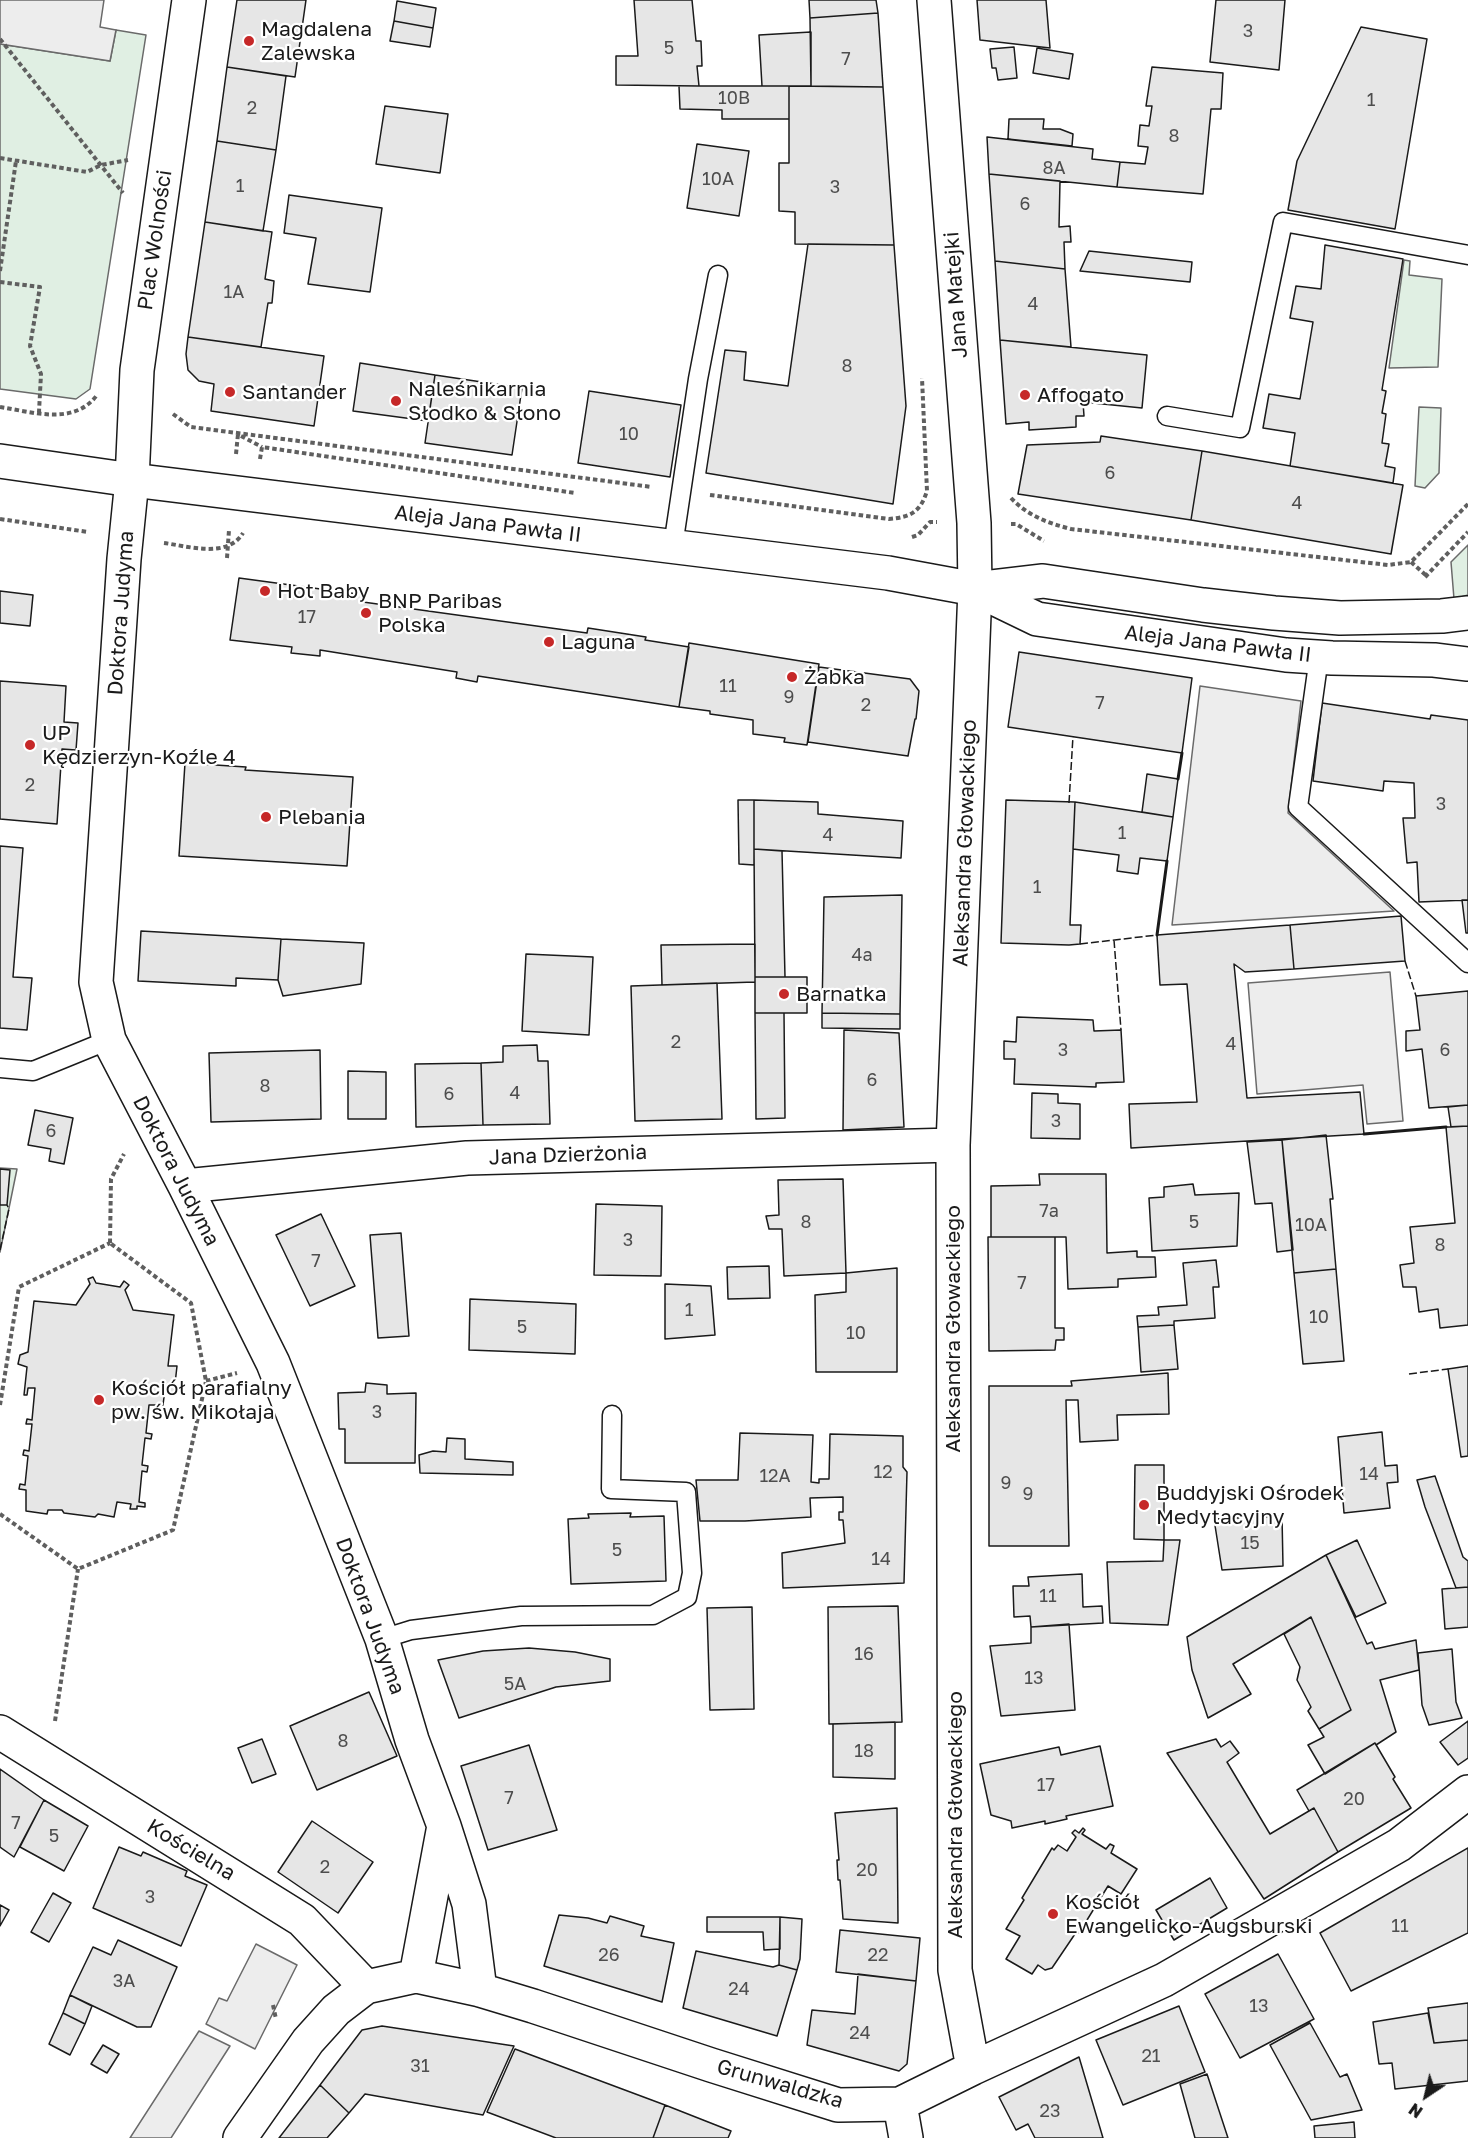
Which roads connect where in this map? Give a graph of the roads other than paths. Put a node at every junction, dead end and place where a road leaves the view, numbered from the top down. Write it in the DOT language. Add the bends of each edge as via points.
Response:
graph roads {
  1 [pos="189,0"];
  2 [pos="934,0"];
  3 [pos="1468,255"];
  4 [pos="718,275"];
  5 [pos="1167,416"];
  6 [pos="0,461"];
  7 [pos="132,480"];
  8 [pos="673,546"];
  9 [pos="975,589"];
  10 [pos="1468,613"];
  11 [pos="1319,657"];
  12 [pos="1468,664"];
  13 [pos="1468,963"];
  14 [pos="109,1040"];
  15 [pos="0,1068"];
  16 [pos="953,1145"];
  17 [pos="185,1186"];
  18 [pos="612,1415"];
  19 [pos="382,1639"];
  20 [pos="0,1732"];
  21 [pos="1468,1792"];
  22 [pos="444,1826"];
  23 [pos="416,1976"];
  24 [pos="366,1987"];
  25 [pos="480,1990"];
  26 [pos="973,2068"];
  27 [pos="900,2104"];
  28 [pos="240,2138"];
  29 [pos="906,2138"];
  1 -- 7 [label="street, Plac Wolności" via="137,370"];
  2 -- 9 [label="street, Jana Matejki"];
  3 -- 5 [label="lane" via="1283,222 1239,428"];
  4 -- 8 [label="lane"];
  6 -- 7 [label="street, Aleja Jana Pawła II"];
  7 -- 8 [label="street, Aleja Jana Pawła II"];
  7 -- 14 [label="street, Doktora Judyma" via="96,982"];
  8 -- 9 [label="street, Aleja Jana Pawła II" via="888,573"];
  9 -- 10 [label="street, Aleja Jana Pawła II" via="1043,581 1274,614 1340,618"];
  9 -- 11 [label="street, Aleja Jana Pawła II" via="1037,619"];
  9 -- 16 [label="street, Aleksandra Głowackiego"];
  11 -- 12 [label="street, Aleja Jana Pawła II"];
  11 -- 13 [label="lane" via="1298,807"];
  14 -- 15 [label="lane" via="33,1071"];
  14 -- 17 [label="street, Doktora Judyma"];
  16 -- 17 [label="street, Jana Dzierżonia" via="467,1158"];
  16 -- 26 [label="street, Aleksandra Głowackiego" via="955,1970"];
  17 -- 19 [label="street, Doktora Judyma" via="273,1363"];
  18 -- 19 [label="lane" via="611,1489 686,1492 692,1573 687,1597 653,1615 521,1616 411,1630"];
  19 -- 22 [label="street, Doktora Judyma" via="412,1740"];
  20 -- 24 [label="street, Kościelna" via="302,1920"];
  21 -- 26 [label="street, Grunwaldzka" via="1399,1845 1164,1980"];
  22 -- 23 [label="street"];
  22 -- 25 [label="street, Doktora Judyma" via="469,1904"];
  23 -- 24 [label="street, Grunwaldzka"];
  23 -- 25 [label="street, Grunwaldzka"];
  24 -- 28 [label="street, Grunwaldzka" via="336,2010 308,2041"];
  25 -- 27 [label="street, Grunwaldzka" via="838,2105"];
  26 -- 27 [label="street, Grunwaldzka"];
  27 -- 29 [label="street"];
}
